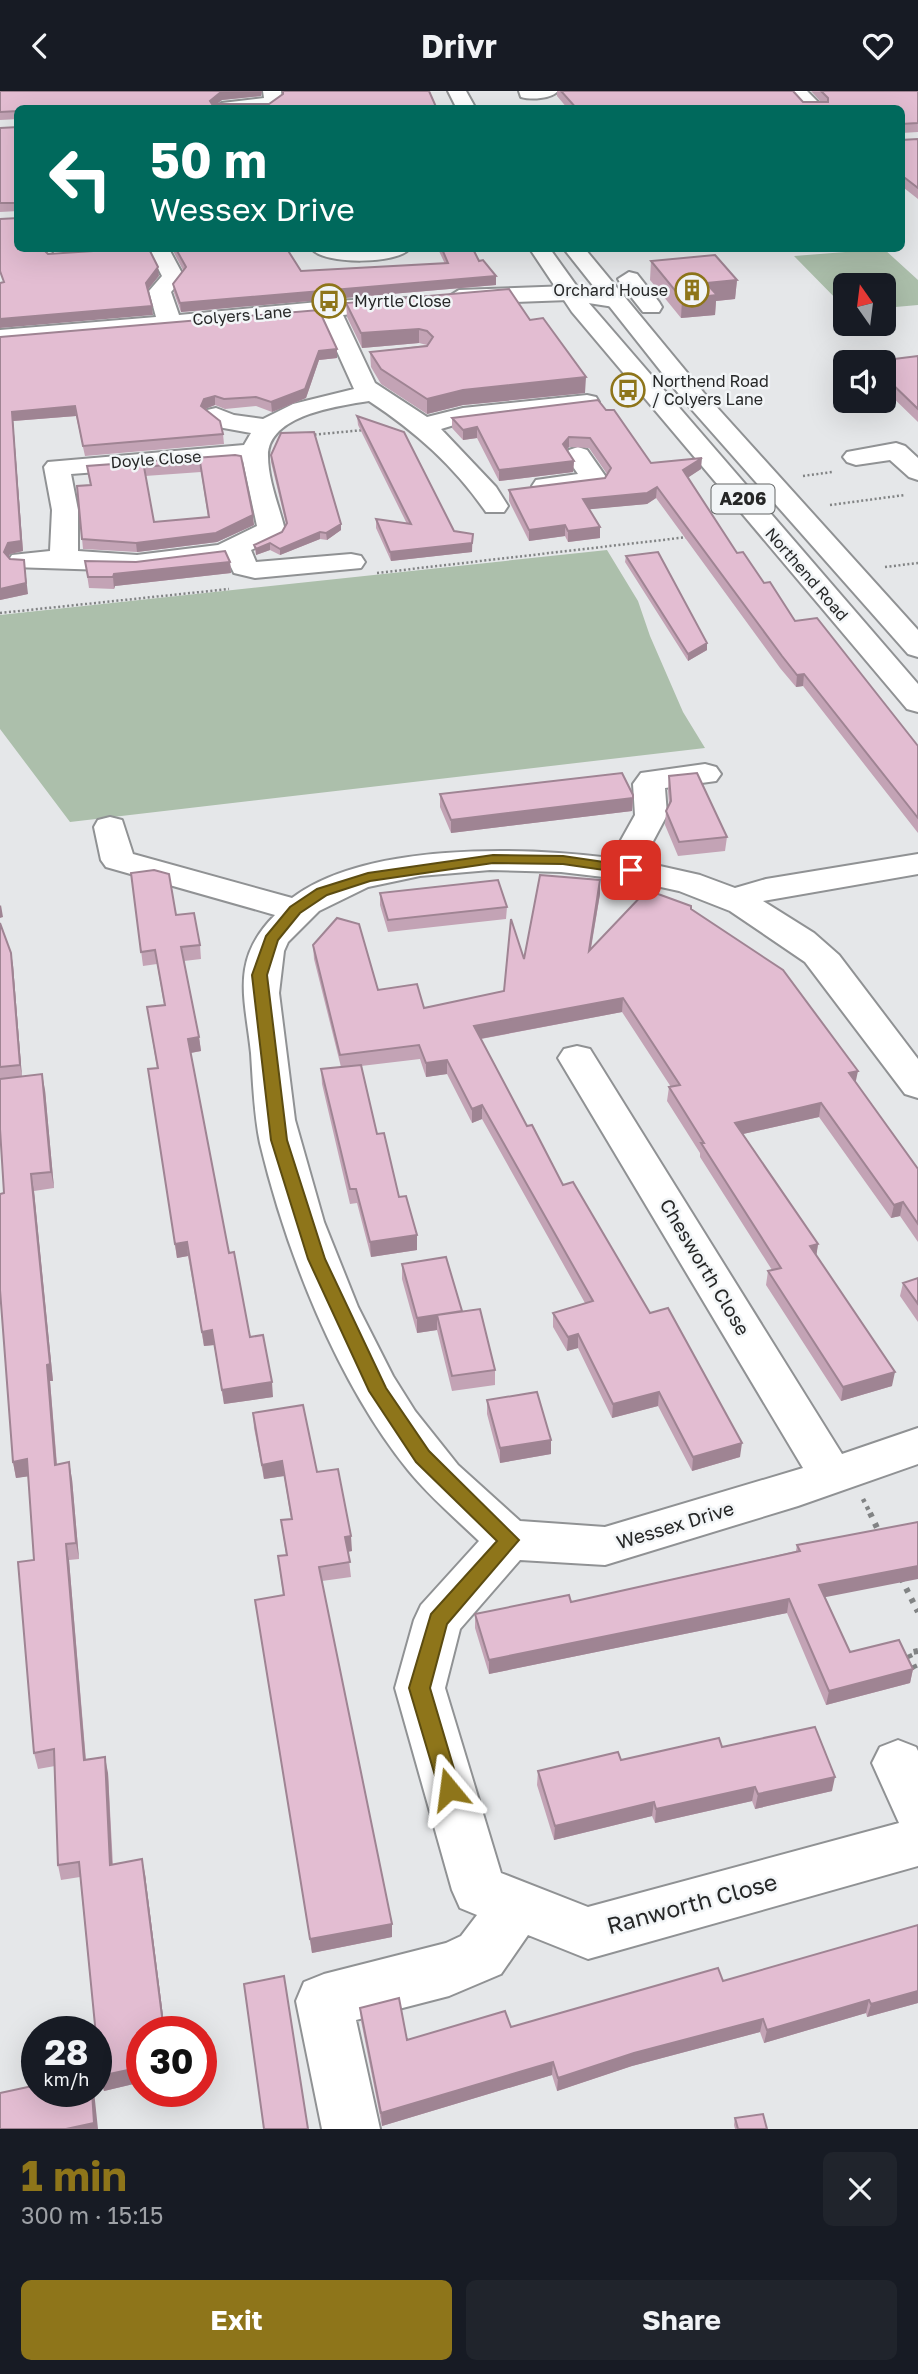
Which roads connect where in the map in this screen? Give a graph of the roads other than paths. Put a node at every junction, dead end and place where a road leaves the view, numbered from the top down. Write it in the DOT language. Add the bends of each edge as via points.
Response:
graph roads {
  1 [pos="272,91"];
  2 [pos="550,91"];
  3 [pos="796,91"];
  4 [pos="527,93"];
  5 [pos="253,105"];
  6 [pos="812,105"];
  7 [pos="161,252"];
  8 [pos="333,252"];
  9 [pos="373,252"];
  10 [pos="542,252"];
  11 [pos="578,252"];
  12 [pos="621,289"];
  13 [pos="569,293"];
  14 [pos="651,307"];
  15 [pos="329,308"];
  16 [pos="169,321"];
  17 [pos="0,337"];
  18 [pos="379,356"];
  19 [pos="352,359"];
  20 [pos="374,393"];
  21 [pos="596,401"];
  22 [pos="216,415"];
  23 [pos="417,422"];
  24 [pos="264,437"];
  25 [pos="579,455"];
  26 [pos="856,457"];
  27 [pos="912,483"];
  28 [pos="236,547"];
  29 [pos="64,559"];
  30 [pos="22,561"];
  31 [pos="364,568"];
  32 [pos="918,648"];
  33 [pos="918,703"];
  34 [pos="705,774"];
  35 [pos="110,827"];
  36 [pos="918,864"];
  37 [pos="622,869"];
  38 [pos="734,899"];
  39 [pos="295,910"];
  40 [pos="577,1058"];
  41 [pos="918,1085"];
  42 [pos="918,1446"];
  43 [pos="840,1473"];
  44 [pos="509,1540"];
  45 [pos="918,1842"];
  46 [pos="517,1905"];
  47 [pos="351,2129"];
  1 -- 5 [label="street" via="273,100"];
  2 -- 4 [label="street"];
  3 -- 6 [label="street"];
  7 -- 16 [label="street" via="173,277 160,291"];
  8 -- 9 [label="street"];
  10 -- 13 [label="street, Northend Road / A206"];
  11 -- 12 [label="street, Northend Road / A206"];
  12 -- 13 [label="street, Colyers Lane"];
  12 -- 14 [label="street"];
  12 -- 32 [label="street, Northend Road / A206" via="695,398"];
  13 -- 15 [label="street, Colyers Lane"];
  13 -- 33 [label="street, Northend Road / A206"];
  15 -- 16 [label="street, Colyers Lane"];
  15 -- 19 [label="street"];
  16 -- 17 [label="street, Colyers Lane"];
  18 -- 19 [label="street"];
  19 -- 20 [label="street" via="365,387"];
  20 -- 23 [label="street"];
  20 -- 24 [label="street" via="300,408"];
  21 -- 23 [label="street"];
  22 -- 24 [label="street"];
  23 -- 25 [label="street" via="491,499 595,480"];
  24 -- 28 [label="street" via="271,530"];
  24 -- 29 [label="street, Doyle Close" via="55,459 65,510"];
  26 -- 27 [label="street" via="896,451"];
  28 -- 29 [label="street" via="137,563"];
  28 -- 31 [label="street" via="244,567 255,570"];
  29 -- 30 [label="street"];
  34 -- 37 [label="street" via="652,780 651,815"];
  35 -- 39 [label="street" via="118,860"];
  36 -- 38 [label="street"];
  37 -- 38 [label="street" via="673,879"];
  37 -- 39 [label="street" via="563,860 493,859 430,866 368,877 322,892"];
  38 -- 41 [label="street" via="817,953"];
  39 -- 44 [label="street" via="271,939 260,975 279,1140 316,1259 378,1391 422,1457"];
  40 -- 43 [label="street, Chesworth Close"];
  42 -- 43 [label="street, Wessex Drive"];
  43 -- 44 [label="street, Wessex Drive" via="606,1546"];
  44 -- 46 [label="street, Ranworth Close" via="438,1620 420,1688 479,1890"];
  45 -- 46 [label="street, Ranworth Close" via="588,1933"];
  46 -- 47 [label="street" via="481,1955 449,1969 324,2001"];
}
